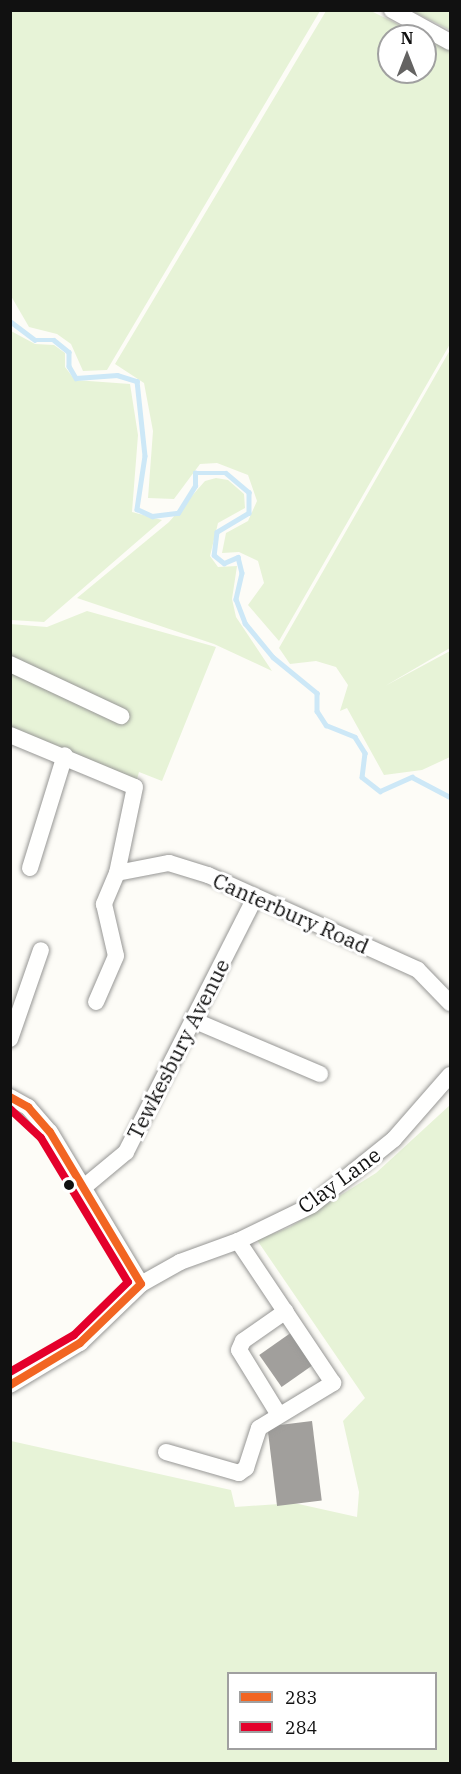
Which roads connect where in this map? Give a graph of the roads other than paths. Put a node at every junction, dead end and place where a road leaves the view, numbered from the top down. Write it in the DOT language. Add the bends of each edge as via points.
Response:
graph roads {
  1 [pos="392,10"];
  2 [pos="450,42"];
  3 [pos="10,664"];
  4 [pos="121,717"];
  5 [pos="10,735"];
  6 [pos="65,756"];
  7 [pos="30,868"];
  8 [pos="117,873"];
  9 [pos="255,898"];
  10 [pos="41,950"];
  11 [pos="96,1002"];
  12 [pos="450,1003"];
  13 [pos="193,1020"];
  14 [pos="10,1039"];
  15 [pos="320,1074"];
  16 [pos="450,1075"];
  17 [pos="10,1097"];
  18 [pos="84,1187"];
  19 [pos="238,1241"];
  20 [pos="141,1284"];
  21 [pos="286,1311"];
  22 [pos="10,1384"];
  23 [pos="279,1415"];
  24 [pos="166,1452"];
  1 -- 2 [label="street"];
  3 -- 4 [label="street"];
  5 -- 6 [label="street"];
  6 -- 7 [label="street"];
  6 -- 8 [label="street" via="135,787"];
  8 -- 9 [label="street, Canterbury Road" via="169,862"];
  8 -- 11 [label="street" via="104,904 116,956"];
  9 -- 12 [label="street, Canterbury Road" via="418,970"];
  9 -- 13 [label="street, Tewkesbury Avenue"];
  10 -- 14 [label="street"];
  13 -- 15 [label="street"];
  13 -- 18 [label="street, Tewkesbury Avenue" via="126,1152"];
  16 -- 19 [label="street, Clay Lane" via="394,1139 312,1205"];
  17 -- 18 [label="street" via="28,1107 50,1132"];
  18 -- 20 [label="street"];
  19 -- 20 [label="street, Clay Lane" via="180,1262"];
  19 -- 21 [label="street"];
  20 -- 22 [label="street, Clay Lane" via="80,1343"];
  21 -- 23 [label="street" via="243,1341 239,1350"];
  21 -- 23 [label="street" via="333,1383"];
  23 -- 24 [label="street" via="259,1428 246,1467 239,1473"];
}
